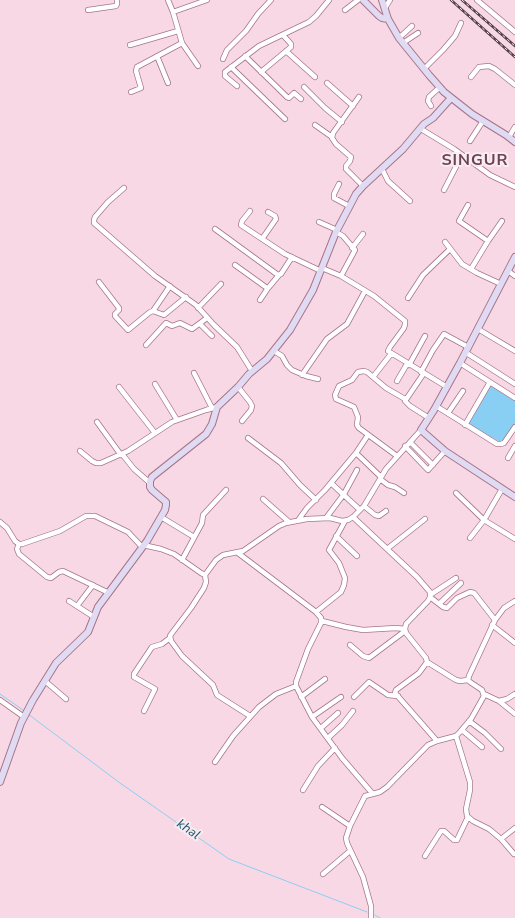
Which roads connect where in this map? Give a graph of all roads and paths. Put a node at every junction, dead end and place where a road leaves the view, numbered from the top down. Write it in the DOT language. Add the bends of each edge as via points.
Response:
graph roads {
  1 [pos="117,0"];
  2 [pos="168,0"];
  3 [pos="207,0"];
  4 [pos="271,0"];
  5 [pos="329,0"];
  6 [pos="358,0"];
  7 [pos="363,0"];
  8 [pos="382,0"];
  9 [pos="390,0"];
  10 [pos="477,0"];
  11 [pos="385,8"];
  12 [pos="88,10"];
  13 [pos="345,10"];
  14 [pos="173,12"];
  15 [pos="388,19"];
  16 [pos="461,23"];
  17 [pos="412,26"];
  18 [pos="178,32"];
  19 [pos="515,32"];
  20 [pos="418,33"];
  21 [pos="283,35"];
  22 [pos="399,38"];
  23 [pos="182,43"];
  24 [pos="403,43"];
  25 [pos="130,45"];
  26 [pos="286,51"];
  27 [pos="157,56"];
  28 [pos="245,56"];
  29 [pos="223,59"];
  30 [pos="198,66"];
  31 [pos="231,67"];
  32 [pos="424,69"];
  33 [pos="261,72"];
  34 [pos="315,77"];
  35 [pos="471,77"];
  36 [pos="168,83"];
  37 [pos="327,83"];
  38 [pos="515,85"];
  39 [pos="237,86"];
  40 [pos="304,87"];
  41 [pos="440,87"];
  42 [pos="131,92"];
  43 [pos="359,97"];
  44 [pos="451,98"];
  45 [pos="301,100"];
  46 [pos="353,106"];
  47 [pos="430,106"];
  48 [pos="284,119"];
  49 [pos="483,121"];
  50 [pos="342,122"];
  51 [pos="315,125"];
  52 [pos="515,127"];
  53 [pos="421,129"];
  54 [pos="332,137"];
  55 [pos="509,137"];
  56 [pos="470,141"];
  57 [pos="515,142"];
  58 [pos="462,155"];
  59 [pos="382,169"];
  60 [pos="339,184"];
  61 [pos="363,186"];
  62 [pos="515,187"];
  63 [pos="124,188"];
  64 [pos="444,190"];
  65 [pos="410,201"];
  66 [pos="468,205"];
  67 [pos="349,206"];
  68 [pos="250,211"];
  69 [pos="268,212"];
  70 [pos="502,221"];
  71 [pos="319,222"];
  72 [pos="215,229"];
  73 [pos="337,231"];
  74 [pos="363,234"];
  75 [pos="262,239"];
  76 [pos="488,241"];
  77 [pos="445,242"];
  78 [pos="352,248"];
  79 [pos="450,249"];
  80 [pos="292,257"];
  81 [pos="515,257"];
  82 [pos="235,264"];
  83 [pos="322,269"];
  84 [pos="471,269"];
  85 [pos="508,271"];
  86 [pos="279,276"];
  87 [pos="341,276"];
  88 [pos="515,276"];
  89 [pos="99,282"];
  90 [pos="221,284"];
  91 [pos="501,284"];
  92 [pos="170,286"];
  93 [pos="268,288"];
  94 [pos="365,291"];
  95 [pos="186,297"];
  96 [pos="408,298"];
  97 [pos="260,300"];
  98 [pos="198,308"];
  99 [pos="153,311"];
  100 [pos="207,318"];
  101 [pos="200,324"];
  102 [pos="478,329"];
  103 [pos="212,336"];
  104 [pos="425,336"];
  105 [pos="146,345"];
  106 [pos="274,350"];
  107 [pos="467,350"];
  108 [pos="515,351"];
  109 [pos="391,354"];
  110 [pos="460,363"];
  111 [pos="408,364"];
  112 [pos="252,371"];
  113 [pos="423,372"];
  114 [pos="194,373"];
  115 [pos="302,374"];
  116 [pos="373,376"];
  117 [pos="318,379"];
  118 [pos="397,381"];
  119 [pos="490,382"];
  120 [pos="155,384"];
  121 [pos="515,384"];
  122 [pos="119,387"];
  123 [pos="238,387"];
  124 [pos="447,387"];
  125 [pos="463,391"];
  126 [pos="515,398"];
  127 [pos="405,399"];
  128 [pos="436,406"];
  129 [pos="215,407"];
  130 [pos="448,414"];
  131 [pos="429,418"];
  132 [pos="177,420"];
  133 [pos="242,421"];
  134 [pos="97,422"];
  135 [pos="465,425"];
  136 [pos="515,427"];
  137 [pos="421,430"];
  138 [pos="155,433"];
  139 [pos="368,435"];
  140 [pos="513,435"];
  141 [pos="248,438"];
  142 [pos="410,442"];
  143 [pos="405,446"];
  144 [pos="515,446"];
  145 [pos="80,451"];
  146 [pos="445,451"];
  147 [pos="356,453"];
  148 [pos="122,454"];
  149 [pos="397,456"];
  150 [pos="508,458"];
  151 [pos="434,465"];
  152 [pos="357,470"];
  153 [pos="380,478"];
  154 [pos="150,483"];
  155 [pos="331,483"];
  156 [pos="502,489"];
  157 [pos="226,490"];
  158 [pos="404,493"];
  159 [pos="456,493"];
  160 [pos="344,494"];
  161 [pos="515,497"];
  162 [pos="263,499"];
  163 [pos="316,500"];
  164 [pos="362,508"];
  165 [pos="386,511"];
  166 [pos="161,517"];
  167 [pos="353,517"];
  168 [pos="326,518"];
  169 [pos="425,519"];
  170 [pos="299,520"];
  171 [pos="484,520"];
  172 [pos="345,521"];
  173 [pos="0,522"];
  174 [pos="289,522"];
  175 [pos="336,536"];
  176 [pos="194,537"];
  177 [pos="470,538"];
  178 [pos="515,539"];
  179 [pos="19,544"];
  180 [pos="143,546"];
  181 [pos="387,549"];
  182 [pos="238,553"];
  183 [pos="357,556"];
  184 [pos="182,560"];
  185 [pos="205,575"];
  186 [pos="456,578"];
  187 [pos="461,582"];
  188 [pos="93,585"];
  189 [pos="109,593"];
  190 [pos="430,596"];
  191 [pos="69,601"];
  192 [pos="515,601"];
  193 [pos="439,604"];
  194 [pos="77,606"];
  195 [pos="316,612"];
  196 [pos="94,617"];
  197 [pos="322,621"];
  198 [pos="493,622"];
  199 [pos="405,630"];
  200 [pos="170,638"];
  201 [pos="515,643"];
  202 [pos="350,645"];
  203 [pos="428,662"];
  204 [pos="326,679"];
  205 [pos="468,680"];
  206 [pos="45,681"];
  207 [pos="296,686"];
  208 [pos="484,694"];
  209 [pos="515,694"];
  210 [pos="398,696"];
  211 [pos="301,697"];
  212 [pos="341,697"];
  213 [pos="354,697"];
  214 [pos="66,699"];
  215 [pos="0,700"];
  216 [pos="499,701"];
  217 [pos="144,711"];
  218 [pos="353,711"];
  219 [pos="338,713"];
  220 [pos="515,714"];
  221 [pos="250,716"];
  222 [pos="24,717"];
  223 [pos="312,717"];
  224 [pos="469,721"];
  225 [pos="321,728"];
  226 [pos="462,730"];
  227 [pos="456,736"];
  228 [pos="328,738"];
  229 [pos="437,740"];
  230 [pos="482,747"];
  231 [pos="335,748"];
  232 [pos="501,749"];
  233 [pos="215,762"];
  234 [pos="0,782"];
  235 [pos="303,790"];
  236 [pos="372,793"];
  237 [pos="322,807"];
  238 [pos="468,817"];
  239 [pos="350,826"];
  240 [pos="515,828"];
  241 [pos="501,839"];
  242 [pos="350,850"];
  243 [pos="514,854"];
  244 [pos="425,856"];
  245 [pos="323,874"];
  246 [pos="372,918"];
  1 -- 12 [label="street" via="116,6"];
  2 -- 14 [label="street"];
  3 -- 14 [label="street"];
  4 -- 29 [label="street" via="227,50"];
  5 -- 21 [label="street" via="313,20"];
  6 -- 13 [label="street"];
  7 -- 15 [label="street" via="379,16"];
  8 -- 11 [label="street"];
  9 -- 11 [label="street"];
  10 -- 19 [label="street"];
  11 -- 15 [label="street"];
  14 -- 18 [label="street"];
  15 -- 22 [label="street"];
  16 -- 32 [label="street" via="455,36"];
  17 -- 22 [label="street"];
  18 -- 23 [label="street"];
  18 -- 25 [label="street"];
  20 -- 24 [label="street"];
  21 -- 26 [label="street" via="291,45"];
  21 -- 28 [label="street" via="264,43"];
  22 -- 24 [label="street"];
  23 -- 27 [label="street"];
  23 -- 30 [label="street"];
  24 -- 32 [label="street"];
  26 -- 33 [label="street"];
  26 -- 34 [label="street"];
  27 -- 36 [label="street"];
  27 -- 42 [label="street" via="137,67 141,88"];
  28 -- 31 [label="street"];
  28 -- 33 [label="street"];
  31 -- 39 [label="street" via="224,74"];
  31 -- 48 [label="street"];
  32 -- 41 [label="street"];
  33 -- 45 [label="street" via="287,97 294,93"];
  35 -- 38 [label="street" via="479,67 489,66"];
  37 -- 46 [label="street"];
  40 -- 50 [label="street"];
  41 -- 44 [label="street"];
  41 -- 47 [label="street" via="429,97"];
  43 -- 46 [label="street"];
  44 -- 49 [label="street"];
  44 -- 53 [label="street"];
  46 -- 50 [label="street"];
  49 -- 55 [label="street"];
  49 -- 56 [label="street"];
  50 -- 54 [label="street"];
  51 -- 54 [label="street"];
  52 -- 55 [label="street"];
  53 -- 58 [label="street"];
  53 -- 59 [label="street"];
  54 -- 61 [label="street" via="351,157 346,169"];
  55 -- 57 [label="street"];
  58 -- 62 [label="street" via="490,175"];
  58 -- 64 [label="street"];
  59 -- 61 [label="street"];
  59 -- 65 [label="street" via="389,183"];
  60 -- 67 [label="street" via="334,198"];
  61 -- 67 [label="street"];
  63 -- 92 [label="street" via="94,218 94,222 155,276"];
  66 -- 76 [label="street" via="460,221"];
  67 -- 73 [label="street"];
  68 -- 75 [label="street" via="241,224"];
  69 -- 75 [label="street" via="276,219"];
  70 -- 76 [label="street"];
  71 -- 73 [label="street"];
  72 -- 86 [label="street"];
  73 -- 78 [label="street"];
  73 -- 83 [label="street"];
  74 -- 78 [label="street"];
  75 -- 80 [label="street"];
  76 -- 84 [label="street"];
  77 -- 79 [label="street"];
  78 -- 87 [label="street" via="355,251"];
  79 -- 84 [label="street" via="460,262"];
  79 -- 96 [label="street" via="423,275"];
  80 -- 83 [label="street"];
  80 -- 86 [label="street"];
  81 -- 85 [label="street"];
  82 -- 93 [label="street"];
  83 -- 87 [label="street"];
  83 -- 106 [label="street" via="297,320"];
  84 -- 91 [label="street"];
  85 -- 88 [label="street"];
  85 -- 91 [label="street"];
  86 -- 93 [label="street"];
  87 -- 94 [label="street"];
  89 -- 99 [label="street" via="119,308 115,316 127,330"];
  90 -- 98 [label="street"];
  91 -- 102 [label="street"];
  92 -- 95 [label="street"];
  92 -- 99 [label="street"];
  93 -- 97 [label="street"];
  94 -- 109 [label="street" via="381,301 406,324 388,349"];
  94 -- 115 [label="street" via="347,324 326,340"];
  95 -- 98 [label="street"];
  95 -- 99 [label="street" via="164,315"];
  98 -- 100 [label="street"];
  100 -- 101 [label="street"];
  100 -- 112 [label="street" via="237,347"];
  101 -- 103 [label="street"];
  101 -- 105 [label="street" via="192,329 180,323 172,326 166,324"];
  102 -- 107 [label="street"];
  102 -- 108 [label="street"];
  104 -- 111 [label="street"];
  106 -- 112 [label="street"];
  106 -- 115 [label="street" via="282,356 289,367"];
  107 -- 110 [label="street"];
  107 -- 113 [label="street" via="444,334"];
  107 -- 121 [label="street"];
  109 -- 111 [label="street"];
  109 -- 116 [label="street"];
  110 -- 119 [label="street"];
  110 -- 124 [label="street"];
  111 -- 113 [label="street"];
  111 -- 118 [label="street"];
  112 -- 123 [label="street"];
  113 -- 124 [label="street"];
  113 -- 127 [label="street"];
  114 -- 129 [label="street"];
  115 -- 117 [label="street"];
  116 -- 127 [label="street" via="382,385"];
  116 -- 139 [label="street" via="360,371 352,380 340,386 335,395 336,399 354,407 358,419 357,426"];
  119 -- 126 [label="street"];
  119 -- 135 [label="street"];
  120 -- 132 [label="street"];
  122 -- 138 [label="street"];
  123 -- 129 [label="street"];
  123 -- 133 [label="street" via="252,406"];
  124 -- 128 [label="street"];
  125 -- 130 [label="street"];
  127 -- 131 [label="street" via="407,404"];
  128 -- 130 [label="street"];
  128 -- 131 [label="street"];
  129 -- 132 [label="street"];
  129 -- 154 [label="street" via="209,430 152,477"];
  130 -- 135 [label="street"];
  131 -- 137 [label="street"];
  132 -- 138 [label="street"];
  134 -- 148 [label="street"];
  135 -- 140 [label="street" via="499,444"];
  136 -- 140 [label="street"];
  137 -- 142 [label="street"];
  137 -- 146 [label="street"];
  138 -- 148 [label="street"];
  139 -- 147 [label="street"];
  139 -- 149 [label="street"];
  141 -- 163 [label="street" via="281,463"];
  142 -- 143 [label="street"];
  142 -- 151 [label="street"];
  143 -- 149 [label="street"];
  143 -- 151 [label="street" via="427,470"];
  144 -- 150 [label="street"];
  145 -- 148 [label="street" via="98,464"];
  146 -- 151 [label="street"];
  146 -- 156 [label="street"];
  147 -- 153 [label="street"];
  147 -- 155 [label="street"];
  148 -- 154 [label="street"];
  149 -- 153 [label="street"];
  152 -- 160 [label="street"];
  153 -- 158 [label="street"];
  153 -- 164 [label="street"];
  154 -- 166 [label="street" via="152,490 166,503"];
  155 -- 160 [label="street"];
  155 -- 163 [label="street"];
  156 -- 161 [label="street"];
  156 -- 171 [label="street"];
  157 -- 176 [label="street" via="203,515 202,523"];
  159 -- 171 [label="street"];
  160 -- 164 [label="street"];
  160 -- 168 [label="street"];
  162 -- 174 [label="street"];
  163 -- 170 [label="street"];
  164 -- 165 [label="street" via="377,515"];
  164 -- 167 [label="street"];
  166 -- 176 [label="street"];
  166 -- 180 [label="street"];
  167 -- 172 [label="street"];
  167 -- 181 [label="street"];
  168 -- 170 [label="street"];
  168 -- 172 [label="street"];
  169 -- 181 [label="street"];
  170 -- 174 [label="street"];
  171 -- 177 [label="street"];
  171 -- 178 [label="street"];
  172 -- 175 [label="street"];
  173 -- 179 [label="street"];
  174 -- 182 [label="street"];
  175 -- 183 [label="street"];
  175 -- 195 [label="street" via="329,551 339,563 345,578 344,585 341,592"];
  176 -- 184 [label="street"];
  179 -- 180 [label="street" via="60,531 86,516 91,516 123,528"];
  179 -- 188 [label="street" via="19,554 47,578 63,571"];
  180 -- 184 [label="street" via="168,551"];
  180 -- 189 [label="street"];
  181 -- 190 [label="street" via="417,577 427,588"];
  182 -- 185 [label="street" via="223,555"];
  182 -- 195 [label="street"];
  184 -- 185 [label="street"];
  185 -- 200 [label="street" via="204,588"];
  186 -- 190 [label="street"];
  187 -- 193 [label="street"];
  188 -- 189 [label="street"];
  188 -- 194 [label="street"];
  189 -- 196 [label="street"];
  190 -- 193 [label="street"];
  190 -- 199 [label="street" via="406,624"];
  191 -- 194 [label="street"];
  192 -- 198 [label="street" via="504,608"];
  193 -- 198 [label="street" via="447,608 457,598 474,592"];
  194 -- 196 [label="street"];
  195 -- 197 [label="street"];
  196 -- 206 [label="street" via="88,632 56,663"];
  197 -- 199 [label="street" via="363,630"];
  197 -- 207 [label="street" via="306,653"];
  198 -- 201 [label="street"];
  198 -- 205 [label="street"];
  199 -- 202 [label="street" via="369,658 362,656"];
  199 -- 203 [label="street"];
  200 -- 217 [label="street" via="152,647 134,674 134,677 155,689"];
  200 -- 221 [label="street" via="182,656 213,685 217,695"];
  203 -- 205 [label="street" via="456,680"];
  203 -- 210 [label="street" via="419,673 396,690"];
  204 -- 211 [label="street"];
  205 -- 208 [label="street"];
  206 -- 214 [label="street"];
  206 -- 222 [label="street"];
  207 -- 211 [label="street"];
  207 -- 221 [label="street" via="276,694"];
  208 -- 216 [label="street"];
  208 -- 224 [label="street"];
  209 -- 216 [label="street"];
  210 -- 213 [label="street" via="388,695 368,682"];
  210 -- 229 [label="street"];
  211 -- 223 [label="street"];
  212 -- 223 [label="street"];
  215 -- 222 [label="street"];
  216 -- 220 [label="street"];
  218 -- 228 [label="street"];
  219 -- 225 [label="street"];
  221 -- 233 [label="street"];
  222 -- 234 [label="street"];
  223 -- 225 [label="street"];
  224 -- 226 [label="street"];
  224 -- 232 [label="street"];
  225 -- 228 [label="street"];
  226 -- 227 [label="street"];
  226 -- 230 [label="street"];
  227 -- 229 [label="street"];
  227 -- 238 [label="street" via="470,782 466,808"];
  228 -- 231 [label="street"];
  229 -- 236 [label="street" via="424,748 387,787 380,792"];
  231 -- 235 [label="street" via="318,766"];
  231 -- 236 [label="street"];
  236 -- 239 [label="street" via="365,796"];
  237 -- 239 [label="street"];
  238 -- 241 [label="street"];
  238 -- 244 [label="street" via="458,840 441,831"];
  239 -- 242 [label="street" via="346,838"];
  240 -- 241 [label="street"];
  241 -- 243 [label="street"];
  242 -- 245 [label="street"];
  242 -- 246 [label="street" via="363,877"];
}
